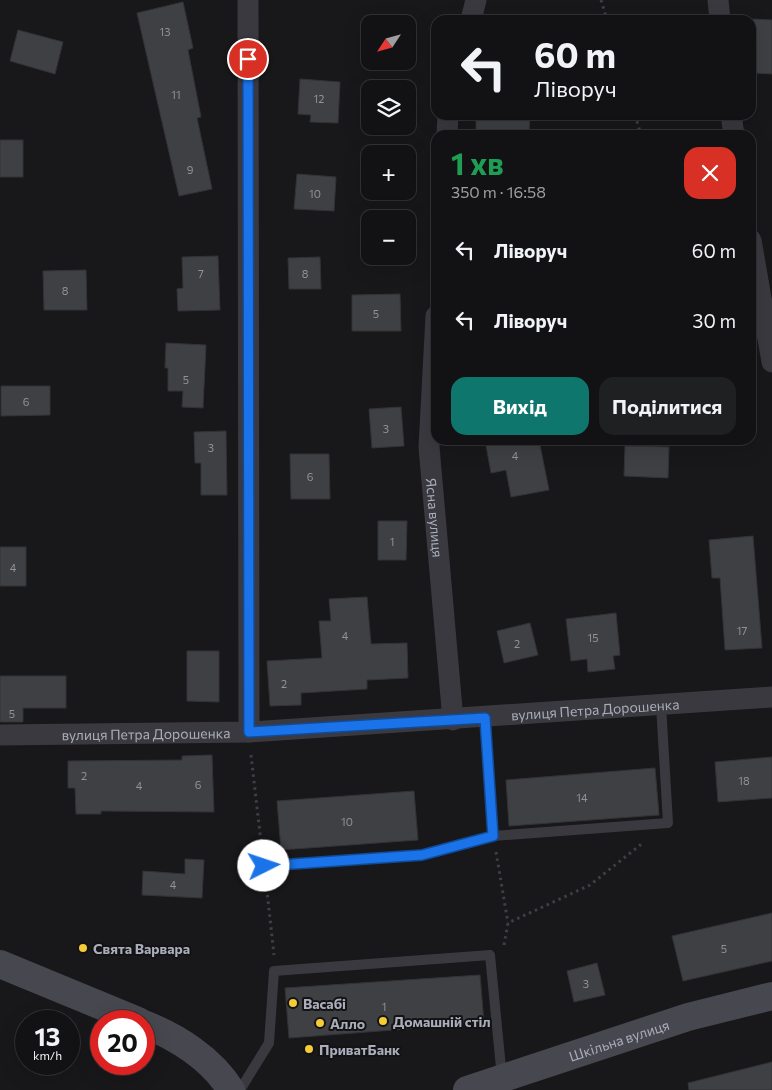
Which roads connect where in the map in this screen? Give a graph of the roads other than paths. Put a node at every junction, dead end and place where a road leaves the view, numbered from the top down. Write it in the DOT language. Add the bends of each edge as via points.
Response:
graph roads {
  1 [pos="248,0"];
  2 [pos="476,0"];
  3 [pos="718,0"];
  4 [pos="472,15"];
  5 [pos="720,15"];
  6 [pos="756,267"];
  7 [pos="771,349"];
  8 [pos="431,398"];
  9 [pos="772,697"];
  10 [pos="661,705"];
  11 [pos="485,718"];
  12 [pos="453,720"];
  13 [pos="249,732"];
  14 [pos="0,736"];
  15 [pos="493,836"];
  16 [pos="264,866"];
  17 [pos="0,964"];
  18 [pos="772,996"];
  19 [pos="111,1010"];
  20 [pos="155,1030"];
  21 [pos="502,1078"];
  22 [pos="231,1090"];
  23 [pos="240,1090"];
  24 [pos="467,1090"];
  1 -- 13 [label="street"];
  2 -- 4 [label="street"];
  3 -- 5 [label="street"];
  6 -- 7 [label="street"];
  8 -- 12 [label="street, Ясна вулиця" via="428,448"];
  9 -- 10 [label="street, вулиця Петра Дорошенка"];
  10 -- 11 [label="street, вулиця Петра Дорошенка"];
  10 -- 15 [label="lane" via="668,823"];
  11 -- 12 [label="street, вулиця Петра Дорошенка"];
  11 -- 15 [label="lane"];
  12 -- 13 [label="street, вулиця Петра Дорошенка"];
  13 -- 14 [label="street, вулиця Петра Дорошенка"];
  15 -- 16 [label="lane" via="422,855"];
  17 -- 19 [label="street"];
  18 -- 21 [label="street, Шкільна вулиця" via="688,1017"];
  20 -- 22 [label="street" via="211,1064"];
  21 -- 23 [label="lane" via="490,955 274,971 269,1044"];
  21 -- 24 [label="street, Шкільна вулиця"];
}
